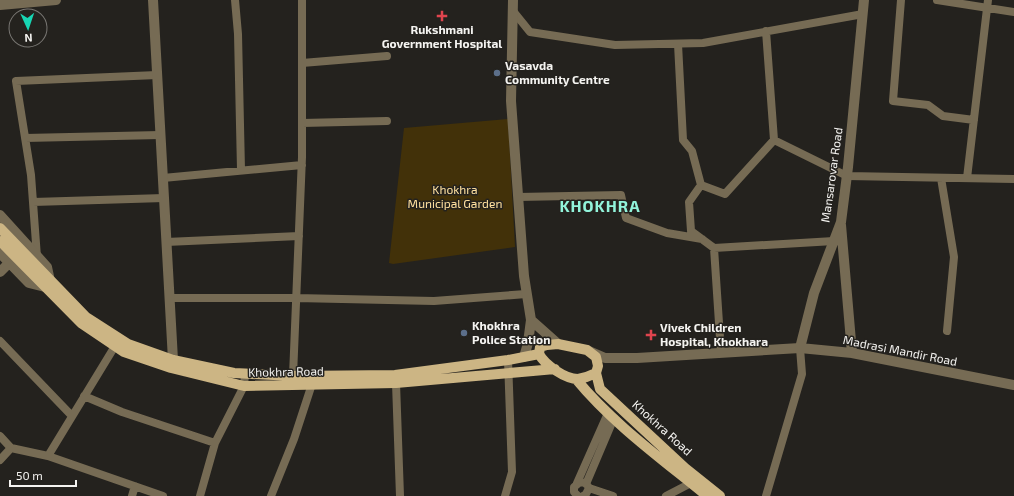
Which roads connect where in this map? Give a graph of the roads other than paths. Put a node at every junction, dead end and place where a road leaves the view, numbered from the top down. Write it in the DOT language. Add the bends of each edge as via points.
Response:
graph roads {
  1 [pos="56,0"];
  2 [pos="153,0"];
  3 [pos="235,0"];
  4 [pos="302,0"];
  5 [pos="513,0"];
  6 [pos="864,0"];
  7 [pos="901,0"];
  8 [pos="938,0"];
  9 [pos="29,1"];
  10 [pos="988,4"];
  11 [pos="0,5"];
  12 [pos="513,11"];
  13 [pos="1014,12"];
  14 [pos="863,14"];
  15 [pos="766,31"];
  16 [pos="678,44"];
  17 [pos="386,56"];
  18 [pos="302,63"];
  19 [pos="157,74"];
  20 [pos="974,120"];
  21 [pos="387,121"];
  22 [pos="302,123"];
  23 [pos="160,135"];
  24 [pos="25,138"];
  25 [pos="774,140"];
  26 [pos="302,165"];
  27 [pos="241,170"];
  28 [pos="847,176"];
  29 [pos="163,178"];
  30 [pos="941,178"];
  31 [pos="968,178"];
  32 [pos="1014,180"];
  33 [pos="701,185"];
  34 [pos="518,197"];
  35 [pos="164,198"];
  36 [pos="33,202"];
  37 [pos="0,215"];
  38 [pos="840,222"];
  39 [pos="0,228"];
  40 [pos="298,236"];
  41 [pos="702,239"];
  42 [pos="0,241"];
  43 [pos="834,241"];
  44 [pos="166,242"];
  45 [pos="714,248"];
  46 [pos="0,253"];
  47 [pos="37,257"];
  48 [pos="10,263"];
  49 [pos="0,272"];
  50 [pos="45,282"];
  51 [pos="526,294"];
  52 [pos="170,298"];
  53 [pos="296,298"];
  54 [pos="531,320"];
  55 [pos="947,332"];
  56 [pos="0,341"];
  57 [pos="558,344"];
  58 [pos="115,346"];
  59 [pos="800,348"];
  60 [pos="587,350"];
  61 [pos="721,353"];
  62 [pos="852,353"];
  63 [pos="539,354"];
  64 [pos="524,357"];
  65 [pos="637,358"];
  66 [pos="173,360"];
  67 [pos="508,360"];
  68 [pos="555,369"];
  69 [pos="597,370"];
  70 [pos="509,373"];
  71 [pos="245,374"];
  72 [pos="293,376"];
  73 [pos="576,379"];
  74 [pos="396,383"];
  75 [pos="312,384"];
  76 [pos="1014,385"];
  77 [pos="244,386"];
  78 [pos="84,396"];
  79 [pos="72,416"];
  80 [pos="611,416"];
  81 [pos="0,436"];
  82 [pos="215,444"];
  83 [pos="11,448"];
  84 [pos="48,456"];
  85 [pos="0,460"];
  86 [pos="691,483"];
  87 [pos="584,485"];
  88 [pos="135,486"];
  89 [pos="132,496"];
  90 [pos="163,496"];
  91 [pos="200,496"];
  92 [pos="272,496"];
  93 [pos="400,496"];
  94 [pos="505,496"];
  95 [pos="578,496"];
  96 [pos="583,496"];
  97 [pos="613,496"];
  98 [pos="666,496"];
  99 [pos="706,496"];
  100 [pos="720,496"];
  101 [pos="766,496"];
  1 -- 9 [label="street"];
  2 -- 19 [label="street"];
  3 -- 27 [label="street"];
  4 -- 18 [label="street"];
  5 -- 12 [label="street"];
  6 -- 14 [label="street, Mansarovar Road"];
  7 -- 20 [label="street" via="893,101 928,105 943,116"];
  8 -- 10 [label="street"];
  9 -- 11 [label="street"];
  10 -- 13 [label="street"];
  10 -- 20 [label="street"];
  12 -- 16 [label="street" via="530,32 614,45"];
  12 -- 34 [label="street" via="511,101"];
  14 -- 15 [label="street"];
  14 -- 28 [label="street, Mansarovar Road"];
  15 -- 16 [label="street" via="703,43"];
  15 -- 25 [label="street"];
  16 -- 33 [label="street" via="684,140 692,151"];
  17 -- 18 [label="street"];
  18 -- 22 [label="street"];
  19 -- 23 [label="street"];
  19 -- 24 [label="street" via="16,81"];
  20 -- 31 [label="street"];
  21 -- 22 [label="street"];
  22 -- 26 [label="street"];
  23 -- 24 [label="street"];
  23 -- 29 [label="street"];
  24 -- 36 [label="street"];
  25 -- 28 [label="street"];
  25 -- 33 [label="street" via="725,194"];
  26 -- 27 [label="street"];
  26 -- 40 [label="street"];
  27 -- 29 [label="street"];
  28 -- 30 [label="street"];
  28 -- 38 [label="street, Mansarovar Road"];
  29 -- 35 [label="street"];
  30 -- 31 [label="street"];
  30 -- 55 [label="street" via="954,257"];
  31 -- 32 [label="street"];
  33 -- 41 [label="street" via="689,202 691,231"];
  34 -- 41 [label="street" via="621,195 626,218 667,233"];
  34 -- 51 [label="street"];
  35 -- 36 [label="street"];
  35 -- 44 [label="street"];
  36 -- 47 [label="street"];
  37 -- 47 [label="street"];
  38 -- 43 [label="street, Mansarovar Road"];
  38 -- 62 [label="street"];
  39 -- 50 [label="main road"];
  40 -- 44 [label="street"];
  40 -- 53 [label="street"];
  41 -- 45 [label="street"];
  42 -- 50 [label="main road"];
  43 -- 45 [label="street"];
  43 -- 59 [label="street, Mansarovar Road" via="814,293"];
  44 -- 52 [label="street"];
  45 -- 61 [label="street"];
  46 -- 48 [label="street"];
  47 -- 50 [label="street" via="46,268"];
  48 -- 49 [label="street"];
  48 -- 50 [label="street" via="29,283"];
  50 -- 58 [label="main road, Khokhra Road" via="81,323"];
  50 -- 66 [label="main road, Khokhra Road" via="86,317 128,344"];
  51 -- 53 [label="street" via="434,301"];
  51 -- 54 [label="street"];
  52 -- 53 [label="street"];
  52 -- 66 [label="street"];
  53 -- 72 [label="street"];
  54 -- 57 [label="street"];
  54 -- 64 [label="street"];
  56 -- 79 [label="street"];
  57 -- 60 [label="main road"];
  57 -- 63 [label="main road" via="540,347"];
  58 -- 77 [label="main road, Khokhra Road" via="124,352 171,368"];
  58 -- 78 [label="street"];
  59 -- 61 [label="street, Madrasi Mandir Road"];
  59 -- 62 [label="street, Madrasi Mandir Road"];
  59 -- 101 [label="street" via="802,374"];
  60 -- 65 [label="street" via="605,358"];
  60 -- 69 [label="main road, Khokhra Road" via="596,357"];
  61 -- 65 [label="street, Madrasi Mandir Road"];
  62 -- 76 [label="street, Madrasi Mandir Road"];
  63 -- 64 [label="main road, Khokhra Road"];
  63 -- 68 [label="main road" via="542,360"];
  64 -- 67 [label="main road, Khokhra Road"];
  65 -- 69 [label="street"];
  66 -- 71 [label="main road, Khokhra Road"];
  67 -- 70 [label="street"];
  67 -- 72 [label="main road, Khokhra Road" via="395,374"];
  68 -- 70 [label="main road, Khokhra Road"];
  68 -- 73 [label="main road"];
  69 -- 73 [label="main road" via="587,378"];
  69 -- 100 [label="main road, Khokhra Road" via="600,389 685,468"];
  70 -- 74 [label="main road, Khokhra Road"];
  70 -- 94 [label="street" via="512,472"];
  71 -- 72 [label="main road, Khokhra Road"];
  71 -- 77 [label="street"];
  73 -- 80 [label="main road, Khokhra Road"];
  74 -- 75 [label="main road, Khokhra Road"];
  74 -- 93 [label="street"];
  75 -- 77 [label="main road, Khokhra Road"];
  75 -- 92 [label="street"];
  77 -- 82 [label="street"];
  78 -- 79 [label="street"];
  78 -- 82 [label="street"];
  79 -- 84 [label="street"];
  80 -- 86 [label="main road, Khokhra Road"];
  80 -- 87 [label="street"];
  81 -- 83 [label="street"];
  82 -- 91 [label="street"];
  83 -- 84 [label="street"];
  83 -- 85 [label="street"];
  84 -- 88 [label="street"];
  86 -- 98 [label="street"];
  86 -- 99 [label="main road, Khokhra Road"];
  87 -- 95 [label="street" via="574,490"];
  87 -- 96 [label="street" via="586,494"];
  87 -- 97 [label="street"];
  88 -- 89 [label="street"];
  88 -- 90 [label="street"];
}
